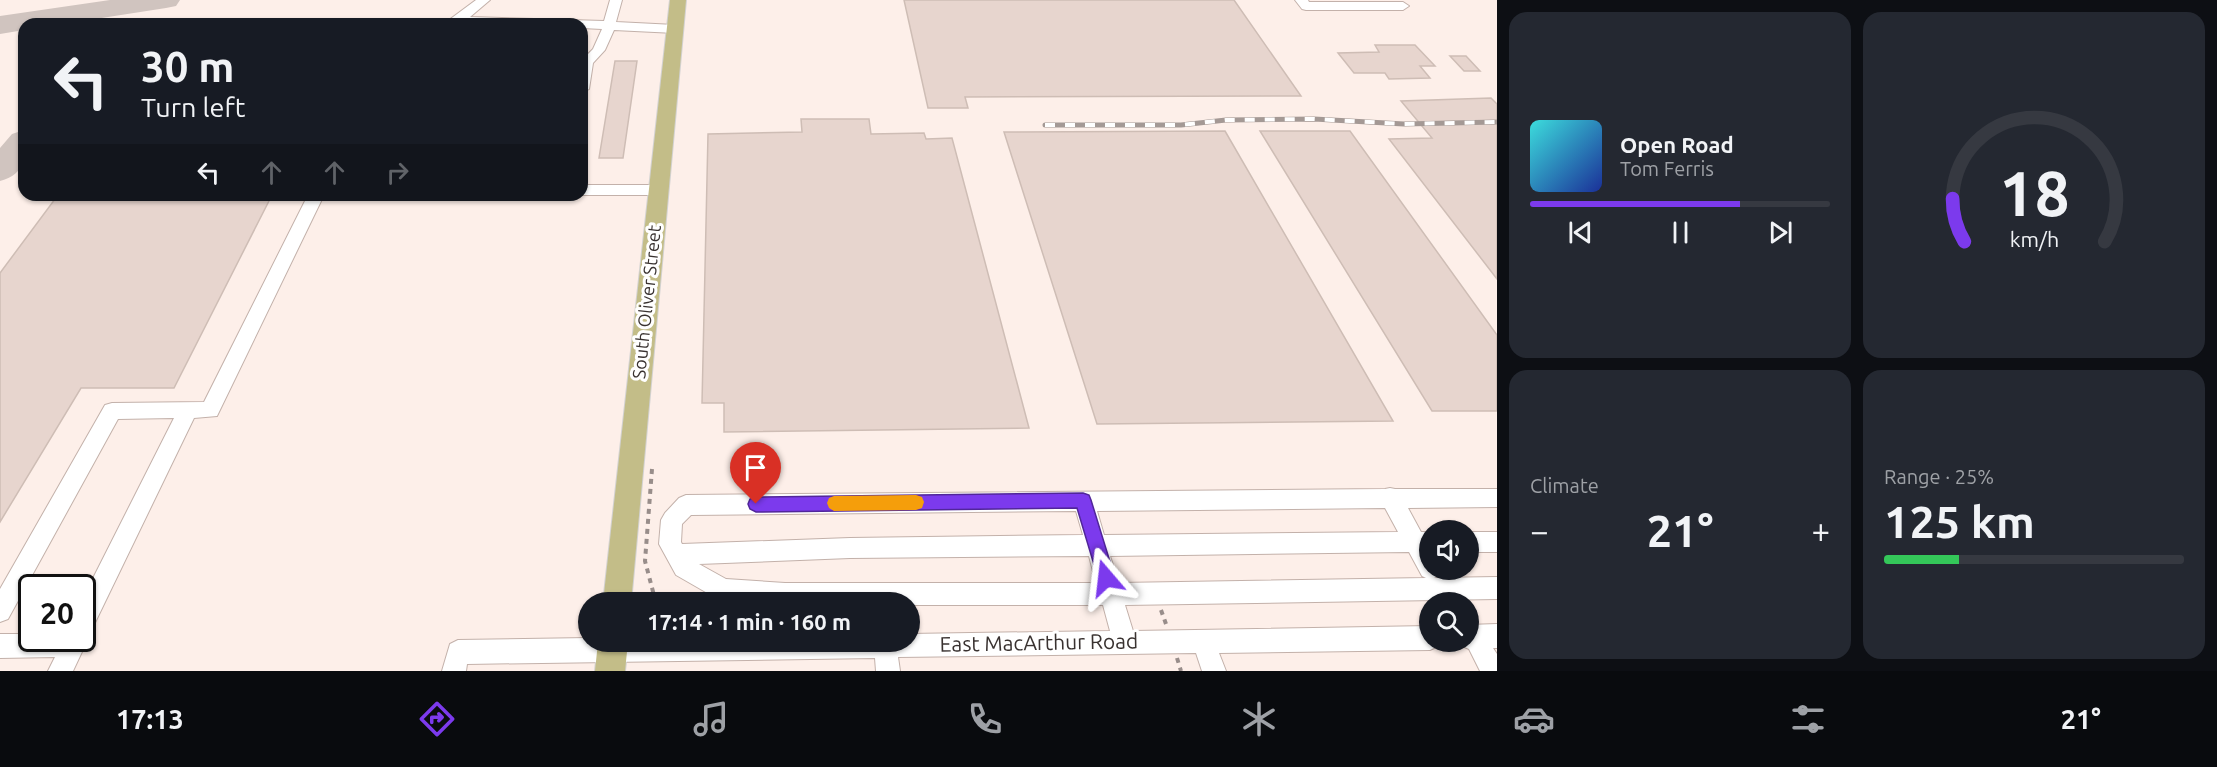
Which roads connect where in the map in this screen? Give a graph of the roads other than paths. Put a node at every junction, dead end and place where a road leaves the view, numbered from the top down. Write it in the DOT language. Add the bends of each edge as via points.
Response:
graph roads {
  1 [pos="483,0"];
  2 [pos="616,0"];
  3 [pos="678,0"];
  4 [pos="1301,0"];
  5 [pos="1371,3"];
  6 [pos="1402,6"];
  7 [pos="460,18"];
  8 [pos="588,24"];
  9 [pos="609,26"];
  10 [pos="675,29"];
  11 [pos="588,61"];
  12 [pos="588,190"];
  13 [pos="659,190"];
  14 [pos="313,201"];
  15 [pos="188,410"];
  16 [pos="1390,497"];
  17 [pos="1497,498"];
  18 [pos="1083,500"];
  19 [pos="1419,538"];
  20 [pos="1419,542"];
  21 [pos="1479,542"];
  22 [pos="1497,542"];
  23 [pos="1097,546"];
  24 [pos="676,555"];
  25 [pos="1437,583"];
  26 [pos="1497,588"];
  27 [pos="618,592"];
  28 [pos="1111,594"];
  29 [pos="96,597"];
  30 [pos="0,611"];
  31 [pos="1480,637"];
  32 [pos="1419,638"];
  33 [pos="1203,641"];
  34 [pos="1125,642"];
  35 [pos="18,644"];
  36 [pos="920,645"];
  37 [pos="0,646"];
  38 [pos="69,652"];
  39 [pos="673,652"];
  40 [pos="886,652"];
  41 [pos="612,654"];
  42 [pos="60,671"];
  43 [pos="454,671"];
  44 [pos="888,671"];
  45 [pos="1214,671"];
  46 [pos="1493,671"];
  1 -- 7 [label="street"];
  2 -- 9 [label="street"];
  3 -- 10 [label="main road, South Oliver Street"];
  4 -- 5 [label="street" via="1306,6"];
  5 -- 6 [label="street"];
  8 -- 9 [label="street"];
  9 -- 10 [label="street"];
  9 -- 11 [label="street" via="597,55"];
  10 -- 13 [label="main road, South Oliver Street"];
  12 -- 13 [label="street"];
  13 -- 27 [label="main road, South Oliver Street"];
  14 -- 15 [label="street" via="210,410"];
  15 -- 29 [label="street"];
  15 -- 30 [label="street" via="112,411"];
  16 -- 17 [label="street"];
  16 -- 18 [label="street"];
  16 -- 19 [label="street"];
  18 -- 23 [label="street"];
  18 -- 24 [label="street" via="686,505 672,520 670,544"];
  20 -- 23 [label="street"];
  21 -- 22 [label="street"];
  23 -- 24 [label="street" via="850,548"];
  23 -- 28 [label="street"];
  24 -- 28 [label="street" via="684,568 724,590 786,594"];
  25 -- 26 [label="street"];
  25 -- 28 [label="street"];
  28 -- 34 [label="street"];
  31 -- 46 [label="street"];
  32 -- 33 [label="street, East MacArthur Road"];
  33 -- 34 [label="street, East MacArthur Road"];
  33 -- 45 [label="street"];
  34 -- 36 [label="street, East MacArthur Road"];
  35 -- 37 [label="street"];
  38 -- 42 [label="street"];
  39 -- 41 [label="street, East MacArthur Road"];
  40 -- 44 [label="street"];
  41 -- 43 [label="street, East MacArthur Road" via="458,652"];
}
